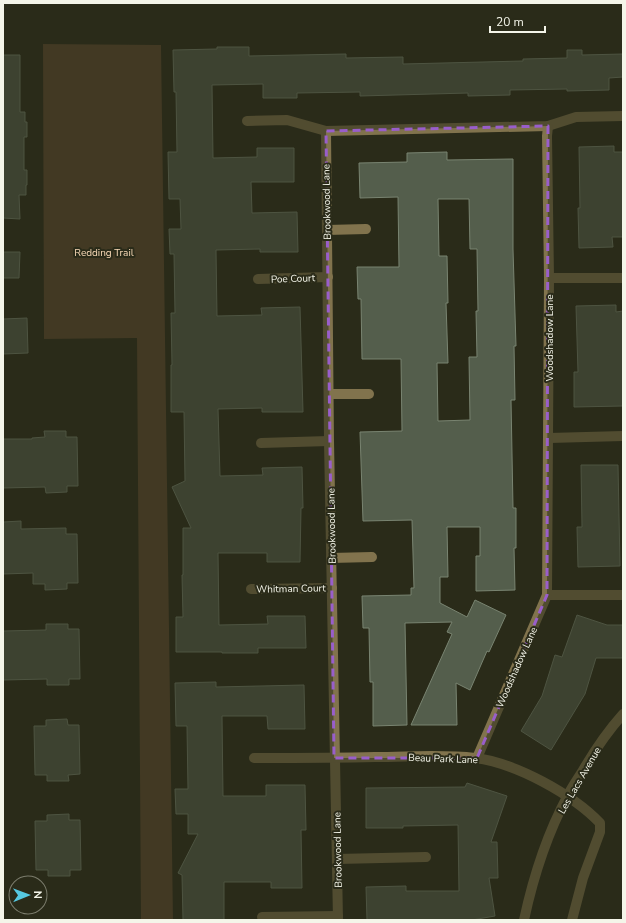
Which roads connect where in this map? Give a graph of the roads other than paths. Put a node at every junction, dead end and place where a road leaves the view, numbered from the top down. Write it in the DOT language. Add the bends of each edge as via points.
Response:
graph roads {
  1 [pos="623,116"];
  2 [pos="247,121"];
  3 [pos="548,126"];
  4 [pos="326,131"];
  5 [pos="366,229"];
  6 [pos="327,230"];
  7 [pos="328,277"];
  8 [pos="549,278"];
  9 [pos="623,278"];
  10 [pos="258,279"];
  11 [pos="329,394"];
  12 [pos="369,394"];
  13 [pos="623,436"];
  14 [pos="549,438"];
  15 [pos="329,441"];
  16 [pos="261,442"];
  17 [pos="372,557"];
  18 [pos="331,558"];
  19 [pos="332,588"];
  20 [pos="251,589"];
  21 [pos="547,595"];
  22 [pos="623,595"];
  23 [pos="623,714"];
  24 [pos="254,758"];
  25 [pos="334,758"];
  26 [pos="477,758"];
  27 [pos="567,796"];
  28 [pos="426,858"];
  29 [pos="337,859"];
  30 [pos="262,917"];
  31 [pos="338,918"];
  32 [pos="524,920"];
  33 [pos="572,920"];
  1 -- 3 [label="street" via="576,118"];
  2 -- 4 [label="street" via="287,120"];
  3 -- 4 [label="street"];
  3 -- 8 [label="street, Woodshadow Lane"];
  4 -- 6 [label="street, Brookwood Lane"];
  5 -- 6 [label="street"];
  6 -- 7 [label="street, Brookwood Lane"];
  7 -- 10 [label="street, Poe Court"];
  7 -- 11 [label="street, Brookwood Lane"];
  8 -- 9 [label="street"];
  8 -- 14 [label="street, Woodshadow Lane"];
  11 -- 12 [label="street"];
  11 -- 15 [label="street, Brookwood Lane"];
  13 -- 14 [label="street"];
  14 -- 21 [label="street, Woodshadow Lane"];
  15 -- 16 [label="street"];
  15 -- 18 [label="street, Brookwood Lane"];
  17 -- 18 [label="street"];
  18 -- 19 [label="street, Brookwood Lane"];
  19 -- 20 [label="street, Whitman Court"];
  19 -- 25 [label="street, Brookwood Lane"];
  21 -- 22 [label="street"];
  21 -- 26 [label="street, Woodshadow Lane"];
  23 -- 27 [label="street, Les Lacs Avenue" via="590,758"];
  24 -- 25 [label="street, Beau Park Lane"];
  25 -- 26 [label="street, Beau Park Lane"];
  25 -- 29 [label="street, Brookwood Lane"];
  26 -- 27 [label="street, Beau Park Lane" via="503,764"];
  27 -- 32 [label="street, Les Lacs Avenue" via="548,838"];
  27 -- 33 [label="street, Beau Park Lane" via="600,823 600,832 583,878"];
  28 -- 29 [label="street"];
  29 -- 31 [label="street, Brookwood Lane"];
  30 -- 31 [label="street"];
}
